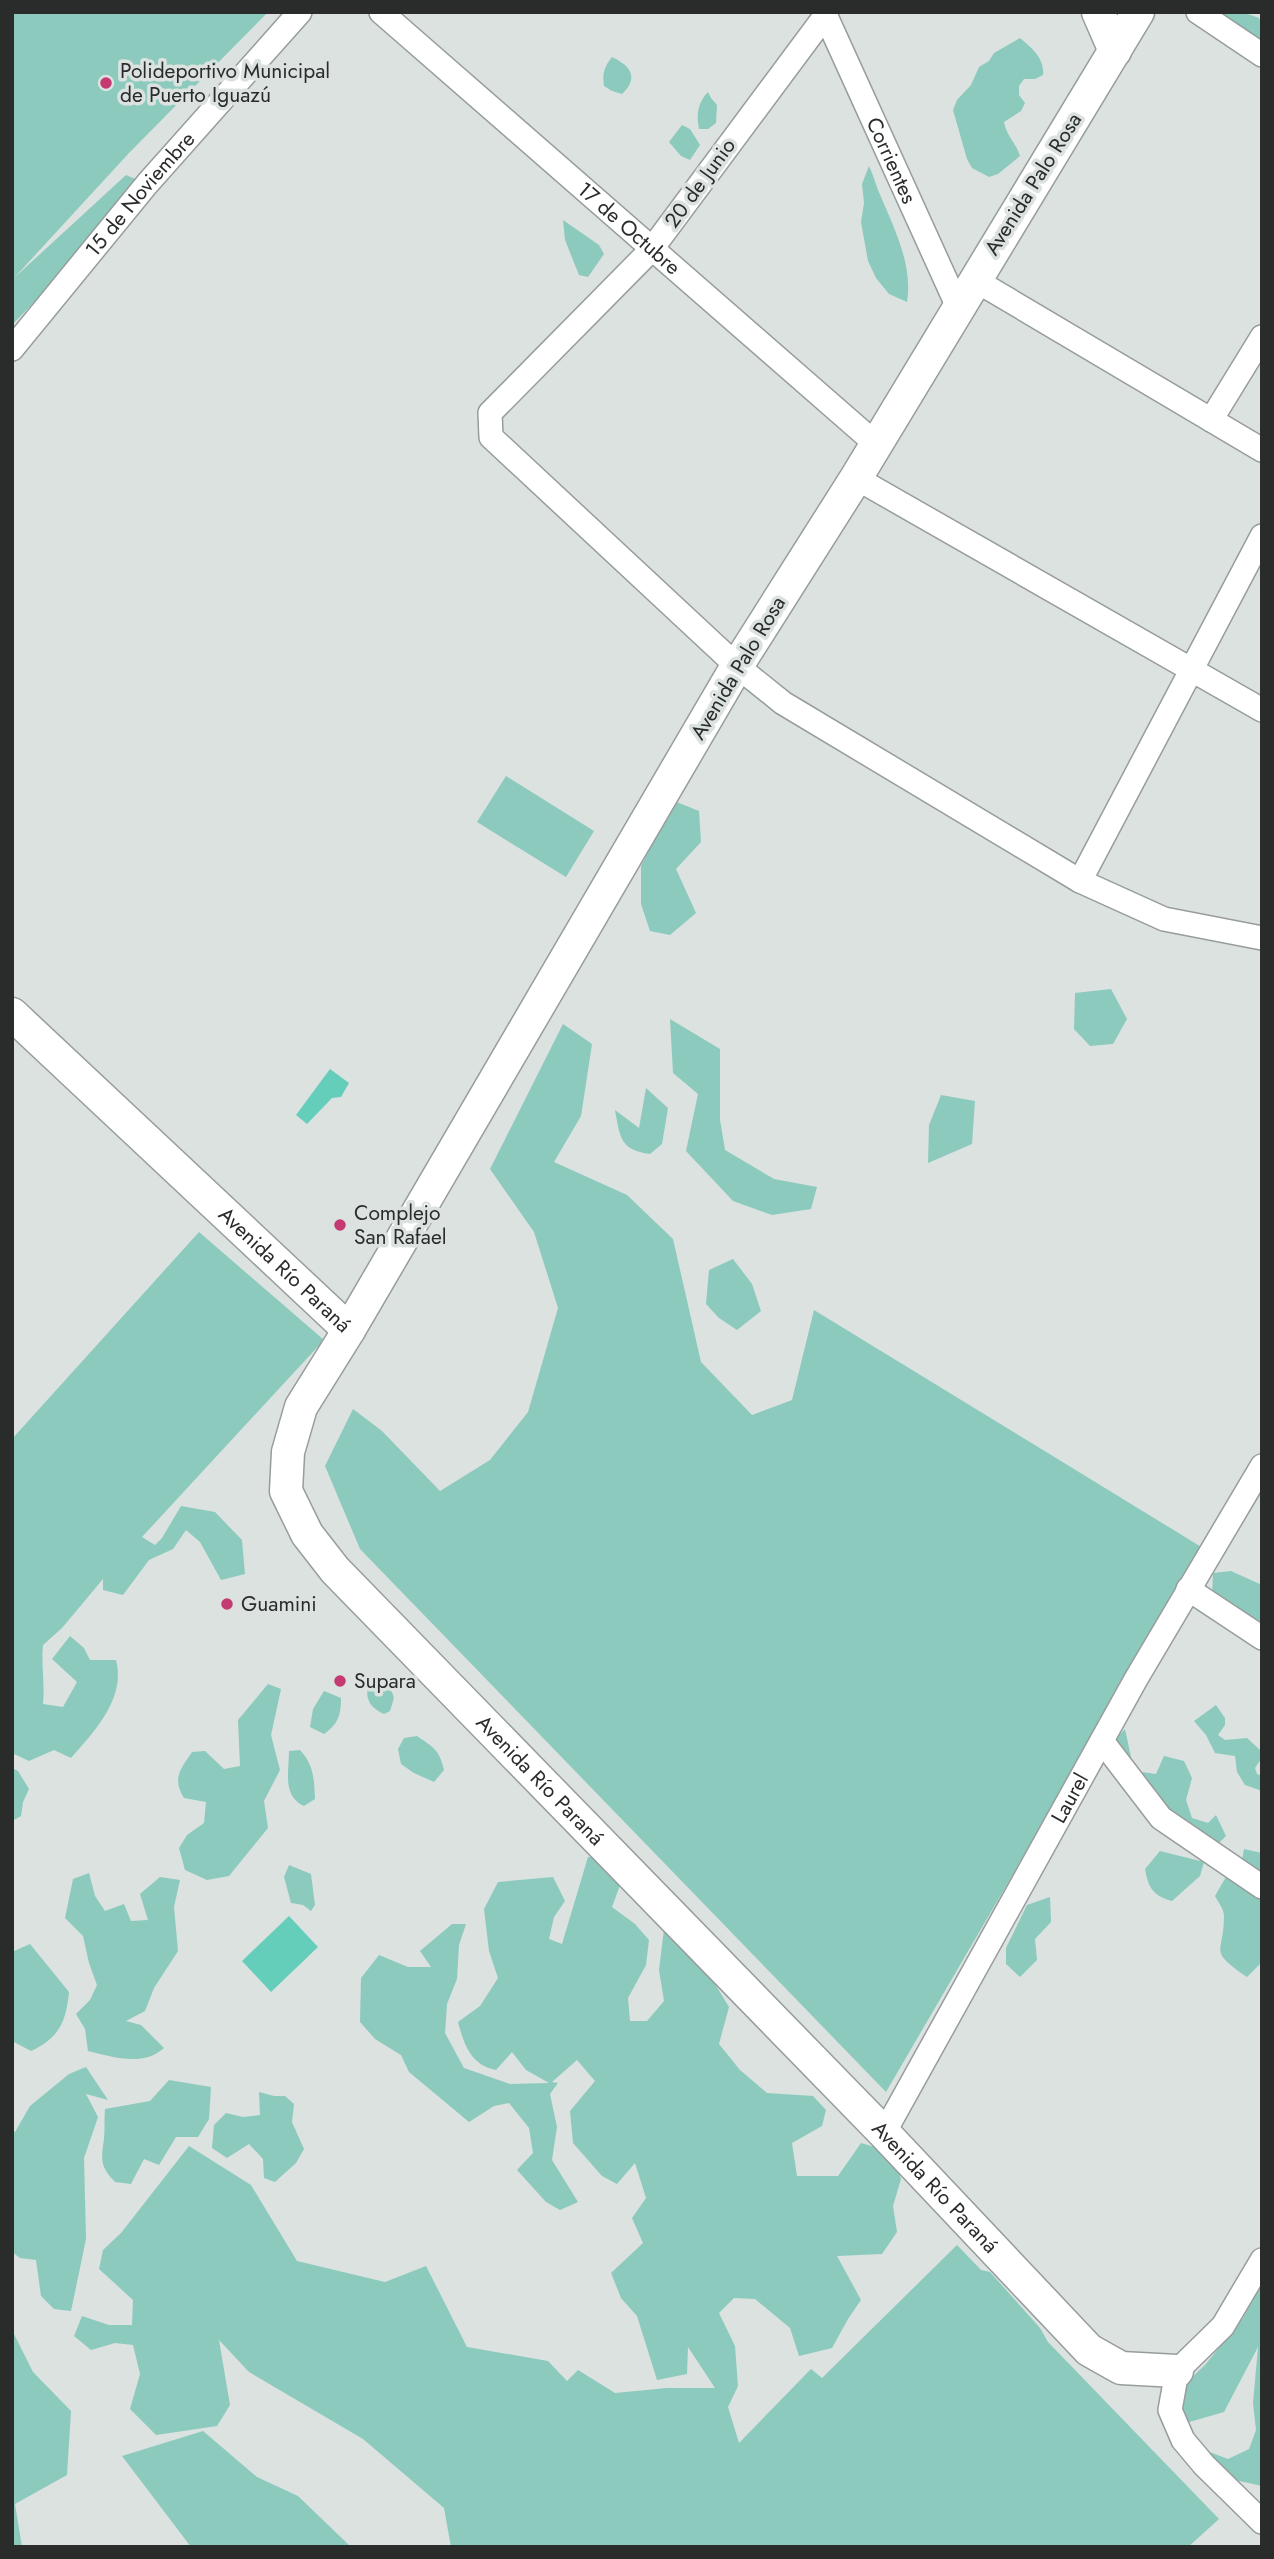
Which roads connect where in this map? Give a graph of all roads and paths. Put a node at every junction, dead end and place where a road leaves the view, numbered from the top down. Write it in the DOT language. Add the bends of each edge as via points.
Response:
graph roads {
  1 [pos="300,12"];
  2 [pos="381,12"];
  3 [pos="1098,12"];
  4 [pos="1138,12"];
  5 [pos="1198,12"];
  6 [pos="825,14"];
  7 [pos="1115,51"];
  8 [pos="1262,55"];
  9 [pos="651,250"];
  10 [pos="975,280"];
  11 [pos="958,307"];
  12 [pos="1262,337"];
  13 [pos="12,349"];
  14 [pos="1211,420"];
  15 [pos="876,444"];
  16 [pos="1262,450"];
  17 [pos="856,478"];
  18 [pos="1262,536"];
  19 [pos="737,666"];
  20 [pos="1192,670"];
  21 [pos="1262,710"];
  22 [pos="1080,881"];
  23 [pos="1262,938"];
  24 [pos="12,1014"];
  25 [pos="349,1330"];
  26 [pos="1262,1466"];
  27 [pos="1188,1589"];
  28 [pos="1262,1638"];
  29 [pos="1102,1741"];
  30 [pos="1262,1887"];
  31 [pos="884,2133"];
  32 [pos="1262,2260"];
  33 [pos="1177,2371"];
  34 [pos="1262,2522"];
  1 -- 13 [label="street, 15 de Noviembre" via="147,184"];
  2 -- 9 [label="street, 17 de Octubre"];
  3 -- 7 [label="main road"];
  4 -- 7 [label="main road, Avenida Palo Rosa"];
  5 -- 8 [label="street"];
  6 -- 9 [label="street, 20 de Junio"];
  6 -- 11 [label="street, Corrientes"];
  7 -- 10 [label="main road, Avenida Palo Rosa"];
  9 -- 15 [label="street, 17 de Octubre"];
  9 -- 19 [label="street, 20 de Junio" via="490,413 491,437"];
  10 -- 11 [label="main road, Avenida Palo Rosa"];
  10 -- 14 [label="street"];
  11 -- 15 [label="main road, Avenida Palo Rosa"];
  12 -- 14 [label="street"];
  14 -- 16 [label="street"];
  15 -- 17 [label="main road, Avenida Palo Rosa"];
  17 -- 19 [label="main road, Avenida Palo Rosa"];
  17 -- 20 [label="street"];
  18 -- 20 [label="street"];
  19 -- 22 [label="street" via="783,703"];
  19 -- 25 [label="main road, Avenida Palo Rosa"];
  20 -- 21 [label="street"];
  20 -- 22 [label="street"];
  22 -- 23 [label="street" via="1164,919"];
  24 -- 25 [label="main road, Avenida Río Paraná"];
  25 -- 31 [label="main road, Avenida Río Paraná" via="301,1407 288,1452 286,1491 307,1534 335,1570"];
  26 -- 27 [label="street, Laurel"];
  27 -- 28 [label="street"];
  27 -- 29 [label="street, Laurel"];
  29 -- 30 [label="street" via="1161,1818"];
  29 -- 31 [label="street, Laurel"];
  31 -- 33 [label="main road, Avenida Río Paraná" via="1089,2350 1121,2368"];
  32 -- 33 [label="street" via="1223,2326"];
  33 -- 34 [label="street" via="1170,2410 1183,2440"];
}
